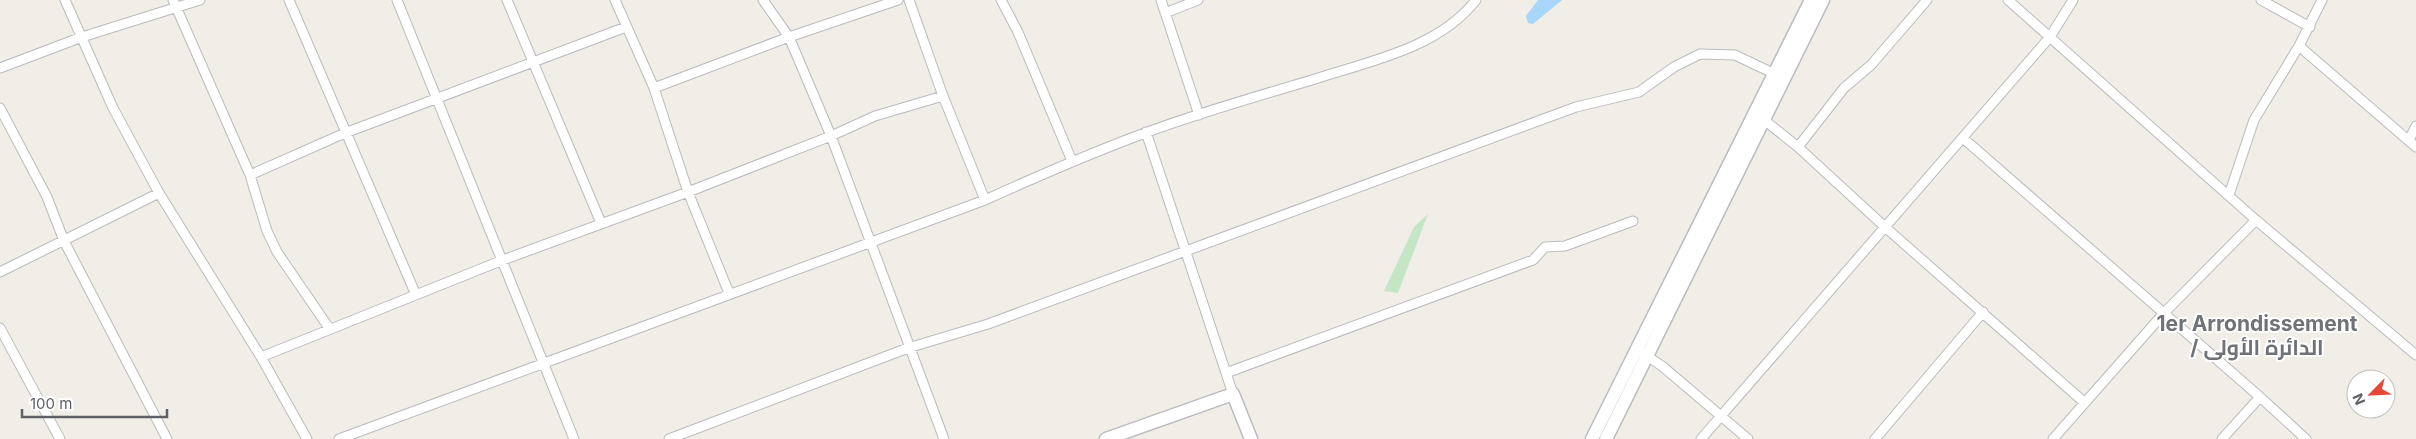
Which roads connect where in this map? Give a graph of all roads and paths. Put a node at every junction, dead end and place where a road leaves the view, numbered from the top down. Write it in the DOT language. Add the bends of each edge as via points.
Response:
graph roads {
  1 [pos="65,0"];
  2 [pos="200,0"];
  3 [pos="289,0"];
  4 [pos="397,0"];
  5 [pos="507,0"];
  6 [pos="615,0"];
  7 [pos="763,0"];
  8 [pos="898,0"];
  9 [pos="909,0"];
  10 [pos="1001,0"];
  11 [pos="1161,0"];
  12 [pos="1198,0"];
  13 [pos="1476,0"];
  14 [pos="1811,0"];
  15 [pos="1823,0"];
  16 [pos="1926,0"];
  17 [pos="2008,0"];
  18 [pos="2073,0"];
  19 [pos="2261,0"];
  20 [pos="2322,0"];
  21 [pos="174,4"];
  22 [pos="1165,13"];
  23 [pos="2310,26"];
  24 [pos="626,27"];
  25 [pos="789,37"];
  26 [pos="2050,37"];
  27 [pos="82,38"];
  28 [pos="2300,46"];
  29 [pos="532,62"];
  30 [pos="0,68"];
  31 [pos="1775,74"];
  32 [pos="654,88"];
  33 [pos="943,96"];
  34 [pos="438,100"];
  35 [pos="0,108"];
  36 [pos="1199,115"];
  37 [pos="1763,119"];
  38 [pos="2416,126"];
  39 [pos="1146,132"];
  40 [pos="345,133"];
  41 [pos="831,136"];
  42 [pos="1962,138"];
  43 [pos="2409,140"];
  44 [pos="1798,147"];
  45 [pos="2416,147"];
  46 [pos="1072,162"];
  47 [pos="250,175"];
  48 [pos="688,192"];
  49 [pos="159,193"];
  50 [pos="2229,195"];
  51 [pos="985,200"];
  52 [pos="2256,220"];
  53 [pos="1633,221"];
  54 [pos="601,223"];
  55 [pos="1884,228"];
  56 [pos="64,240"];
  57 [pos="870,241"];
  58 [pos="1186,251"];
  59 [pos="503,260"];
  60 [pos="0,272"];
  61 [pos="729,293"];
  62 [pos="416,295"];
  63 [pos="1983,312"];
  64 [pos="2164,314"];
  65 [pos="0,328"];
  66 [pos="329,328"];
  67 [pos="908,348"];
  68 [pos="1641,352"];
  69 [pos="2416,355"];
  70 [pos="261,357"];
  71 [pos="542,362"];
  72 [pos="1226,373"];
  73 [pos="1233,394"];
  74 [pos="2260,397"];
  75 [pos="2085,403"];
  76 [pos="1722,416"];
  77 [pos="60,439"];
  78 [pos="167,439"];
  79 [pos="307,439"];
  80 [pos="340,439"];
  81 [pos="574,439"];
  82 [pos="668,439"];
  83 [pos="944,439"];
  84 [pos="1106,439"];
  85 [pos="1251,439"];
  86 [pos="1592,439"];
  87 [pos="1606,439"];
  88 [pos="1701,439"];
  89 [pos="1748,439"];
  90 [pos="1875,439"];
  91 [pos="2054,439"];
  92 [pos="2222,439"];
  93 [pos="2306,439"];
  1 -- 27 [label="street"];
  2 -- 21 [label="street"];
  3 -- 40 [label="street"];
  4 -- 34 [label="street"];
  5 -- 29 [label="street"];
  6 -- 24 [label="street"];
  7 -- 25 [label="street"];
  8 -- 25 [label="street"];
  9 -- 33 [label="street"];
  10 -- 46 [label="street" via="1018,32"];
  11 -- 22 [label="street"];
  12 -- 22 [label="street"];
  13 -- 36 [label="street" via="1451,23 1422,42"];
  14 -- 31 [label="street"];
  15 -- 37 [label="street"];
  16 -- 44 [label="street" via="1871,65 1836,97"];
  17 -- 26 [label="street"];
  18 -- 26 [label="street"];
  19 -- 23 [label="street"];
  20 -- 23 [label="street"];
  21 -- 27 [label="street"];
  21 -- 47 [label="street"];
  22 -- 36 [label="street"];
  23 -- 28 [label="street"];
  24 -- 29 [label="street"];
  24 -- 32 [label="street"];
  25 -- 32 [label="street"];
  25 -- 41 [label="street"];
  26 -- 42 [label="street"];
  26 -- 50 [label="street"];
  27 -- 30 [label="street"];
  27 -- 49 [label="street" via="113,108"];
  28 -- 43 [label="street"];
  28 -- 50 [label="street" via="2254,120"];
  29 -- 34 [label="street"];
  29 -- 54 [label="street"];
  31 -- 58 [label="street" via="1735,55 1700,54 1674,67 1640,92 1576,107"];
  31 -- 68 [label="street"];
  32 -- 48 [label="street"];
  33 -- 41 [label="street" via="875,116"];
  33 -- 51 [label="street"];
  34 -- 40 [label="street"];
  34 -- 59 [label="street"];
  35 -- 56 [label="street" via="47,197"];
  36 -- 39 [label="street"];
  37 -- 44 [label="street"];
  37 -- 68 [label="street"];
  38 -- 43 [label="street"];
  39 -- 46 [label="street"];
  39 -- 58 [label="street"];
  40 -- 47 [label="street"];
  40 -- 62 [label="street"];
  41 -- 48 [label="street"];
  41 -- 57 [label="street"];
  42 -- 55 [label="street"];
  42 -- 64 [label="street"];
  43 -- 45 [label="street"];
  44 -- 55 [label="street"];
  46 -- 51 [label="street"];
  47 -- 66 [label="street" via="259,212 276,252"];
  48 -- 54 [label="street"];
  48 -- 61 [label="street"];
  49 -- 56 [label="street"];
  49 -- 70 [label="street"];
  50 -- 52 [label="street"];
  51 -- 57 [label="street"];
  52 -- 64 [label="street"];
  52 -- 69 [label="street"];
  53 -- 72 [label="street" via="1565,246 1545,247 1533,260"];
  54 -- 59 [label="street"];
  55 -- 63 [label="street"];
  55 -- 76 [label="street"];
  56 -- 60 [label="street"];
  56 -- 78 [label="street"];
  57 -- 61 [label="street"];
  57 -- 67 [label="street"];
  58 -- 67 [label="street" via="988,324"];
  58 -- 72 [label="street"];
  59 -- 62 [label="street"];
  59 -- 71 [label="street"];
  61 -- 71 [label="street"];
  62 -- 66 [label="street"];
  63 -- 75 [label="street"];
  63 -- 90 [label="street"];
  64 -- 74 [label="street"];
  64 -- 75 [label="street"];
  65 -- 77 [label="street"];
  66 -- 70 [label="street"];
  67 -- 82 [label="street"];
  67 -- 83 [label="street"];
  68 -- 76 [label="street"];
  68 -- 86 [label="street"];
  68 -- 87 [label="street"];
  70 -- 79 [label="street"];
  71 -- 80 [label="street"];
  71 -- 81 [label="street"];
  72 -- 73 [label="street"];
  73 -- 84 [label="street"];
  73 -- 85 [label="street"];
  74 -- 92 [label="street"];
  74 -- 93 [label="street"];
  75 -- 91 [label="street"];
  76 -- 88 [label="street"];
  76 -- 89 [label="street"];
}
